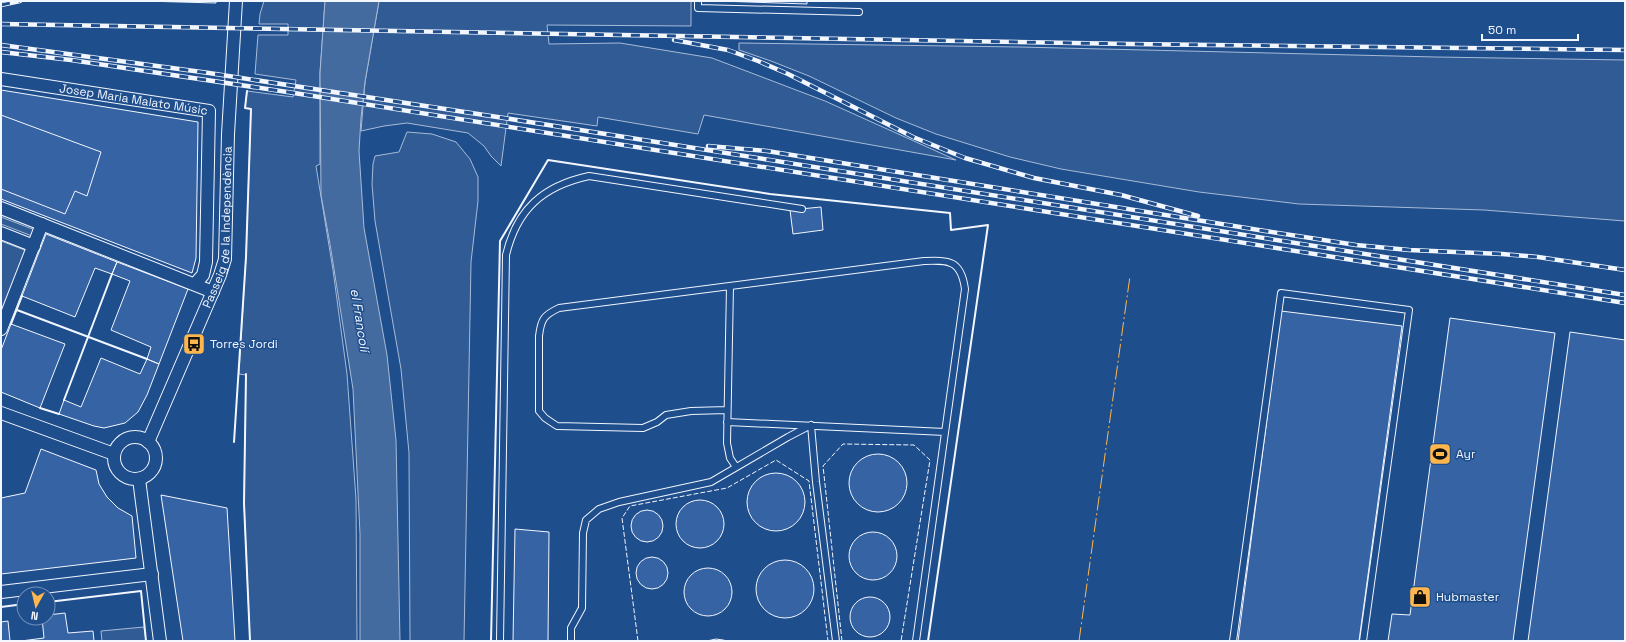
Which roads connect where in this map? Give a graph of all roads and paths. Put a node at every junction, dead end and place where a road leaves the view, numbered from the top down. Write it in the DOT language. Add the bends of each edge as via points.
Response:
graph roads {
  1 [pos="236,1"];
  2 [pos="698,1"];
  3 [pos="859,12"];
  4 [pos="1,79"];
  5 [pos="1,208"];
  6 [pos="802,209"];
  7 [pos="42,224"];
  8 [pos="1,233"];
  9 [pos="34,246"];
  10 [pos="195,284"];
  11 [pos="730,286"];
  12 [pos="213,292"];
  13 [pos="1,329"];
  14 [pos="727,410"];
  15 [pos="1,413"];
  16 [pos="727,422"];
  17 [pos="811,426"];
  18 [pos="945,432"];
  19 [pos="148,442"];
  20 [pos="114,454"];
  21 [pos="736,467"];
  22 [pos="139,480"];
  23 [pos="152,574"];
  24 [pos="1,592"];
  25 [pos="160,641"];
  26 [pos="500,641"];
  27 [pos="571,641"];
  28 [pos="836,641"];
  29 [pos="916,641"];
  30 [pos="1233,641"];
  31 [pos="1363,641"];
  1 -- 12 [label="street, Passeig de la Independència" via="228,134 225,259"];
  2 -- 3 [label="lane" via="698,8"];
  4 -- 10 [label="street, Josep Maria Malato Músic" via="209,111 206,262 203,276"];
  5 -- 7 [label="street"];
  6 -- 26 [label="lane" via="589,176 547,191 533,202 522,216 506,255"];
  7 -- 9 [label="street"];
  7 -- 10 [label="street"];
  8 -- 9 [label="street"];
  9 -- 13 [label="street"];
  10 -- 12 [label="street"];
  11 -- 14 [label="lane"];
  11 -- 14 [label="lane" via="559,308 548,313 540,324 539,336 539,411 557,426 643,428 666,415"];
  11 -- 18 [label="lane" via="924,261 946,260 957,266 963,277 965,289"];
  12 -- 19 [label="street, Passeig de la Independència"];
  14 -- 16 [label="lane"];
  15 -- 20 [label="street"];
  16 -- 17 [label="lane"];
  16 -- 21 [label="lane" via="727,443 730,458"];
  17 -- 18 [label="lane"];
  17 -- 21 [label="lane"];
  17 -- 28 [label="lane"];
  18 -- 29 [label="lane"];
  19 -- 20 [label="street" via="130,437 121,442"];
  19 -- 22 [label="street" via="155,452 155,464 148,475"];
  20 -- 22 [label="street" via="114,464 119,474"];
  21 -- 27 [label="lane" via="711,482 619,502 599,509 586,520 583,533 582,608 571,628"];
  22 -- 23 [label="street"];
  23 -- 24 [label="street"];
  23 -- 25 [label="street"];
  30 -- 31 [label="lane" via="1281,293 1409,310"];
}
